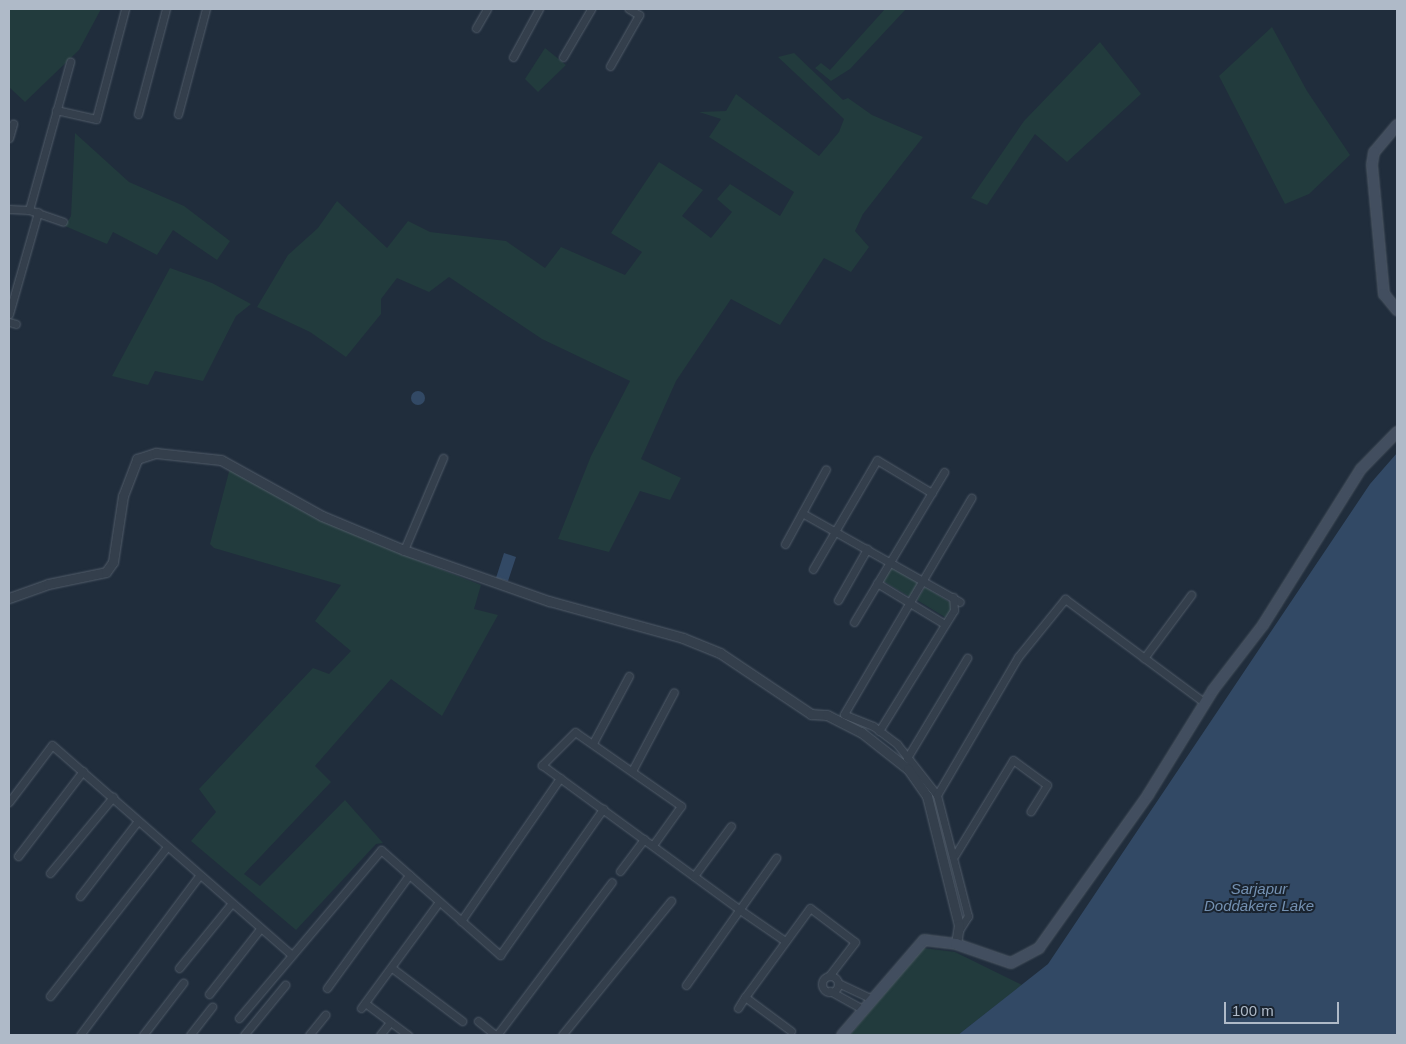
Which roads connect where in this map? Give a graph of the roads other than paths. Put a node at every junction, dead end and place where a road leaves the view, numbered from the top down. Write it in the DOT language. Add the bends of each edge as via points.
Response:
graph roads {
  1 [pos="125,9"];
  2 [pos="166,9"];
  3 [pos="206,9"];
  4 [pos="487,9"];
  5 [pos="539,9"];
  6 [pos="591,9"];
  7 [pos="629,9"];
  8 [pos="476,28"];
  9 [pos="563,57"];
  10 [pos="513,58"];
  11 [pos="70,62"];
  12 [pos="610,66"];
  13 [pos="56,110"];
  14 [pos="138,114"];
  15 [pos="178,114"];
  16 [pos="12,124"];
  17 [pos="1397,125"];
  18 [pos="9,138"];
  19 [pos="9,209"];
  20 [pos="29,210"];
  21 [pos="38,212"];
  22 [pos="63,222"];
  23 [pos="1397,310"];
  24 [pos="9,314"];
  25 [pos="1397,432"];
  26 [pos="443,458"];
  27 [pos="826,469"];
  28 [pos="944,472"];
  29 [pos="932,493"];
  30 [pos="971,498"];
  31 [pos="802,512"];
  32 [pos="834,531"];
  33 [pos="785,544"];
  34 [pos="867,549"];
  35 [pos="404,550"];
  36 [pos="890,562"];
  37 [pos="813,570"];
  38 [pos="923,580"];
  39 [pos="878,583"];
  40 [pos="1191,595"];
  41 [pos="953,597"];
  42 [pos="9,598"];
  43 [pos="838,600"];
  44 [pos="910,602"];
  45 [pos="960,602"];
  46 [pos="854,622"];
  47 [pos="943,624"];
  48 [pos="967,658"];
  49 [pos="1144,658"];
  50 [pos="629,676"];
  51 [pos="674,692"];
  52 [pos="1205,703"];
  53 [pos="879,730"];
  54 [pos="593,743"];
  55 [pos="908,758"];
  56 [pos="83,771"];
  57 [pos="632,771"];
  58 [pos="560,778"];
  59 [pos="937,795"];
  60 [pos="113,797"];
  61 [pos="9,802"];
  62 [pos="603,809"];
  63 [pos="1031,811"];
  64 [pos="136,822"];
  65 [pos="731,826"];
  66 [pos="644,839"];
  67 [pos="653,846"];
  68 [pos="166,848"];
  69 [pos="955,854"];
  70 [pos="18,856"];
  71 [pos="776,858"];
  72 [pos="620,871"];
  73 [pos="50,873"];
  74 [pos="409,874"];
  75 [pos="199,876"];
  76 [pos="694,876"];
  77 [pos="612,882"];
  78 [pos="80,896"];
  79 [pos="671,901"];
  80 [pos="439,902"];
  81 [pos="231,904"];
  82 [pos="740,910"];
  83 [pos="461,921"];
  84 [pos="260,929"];
  85 [pos="958,932"];
  86 [pos="785,942"];
  87 [pos="956,944"];
  88 [pos="291,954"];
  89 [pos="179,968"];
  90 [pos="392,968"];
  91 [pos="829,976"];
  92 [pos="838,983"];
  93 [pos="183,984"];
  94 [pos="686,984"];
  95 [pos="285,985"];
  96 [pos="327,988"];
  97 [pos="830,991"];
  98 [pos="209,994"];
  99 [pos="50,996"];
  100 [pos="745,998"];
  101 [pos="872,999"];
  102 [pos="212,1007"];
  103 [pos="738,1008"];
  104 [pos="864,1009"];
  105 [pos="325,1015"];
  106 [pos="239,1018"];
  107 [pos="462,1021"];
  108 [pos="478,1021"];
  109 [pos="390,1022"];
  110 [pos="791,1031"];
  111 [pos="80,1035"];
  112 [pos="143,1035"];
  113 [pos="190,1035"];
  114 [pos="244,1035"];
  115 [pos="309,1035"];
  116 [pos="380,1035"];
  117 [pos="408,1035"];
  118 [pos="496,1035"];
  119 [pos="562,1035"];
  120 [pos="842,1035"];
  1 -- 13 [label="street" via="96,119"];
  2 -- 14 [label="street"];
  3 -- 15 [label="street"];
  4 -- 8 [label="street"];
  5 -- 10 [label="street"];
  6 -- 9 [label="street"];
  7 -- 12 [label="street" via="639,15"];
  11 -- 13 [label="street"];
  13 -- 20 [label="street"];
  16 -- 18 [label="street"];
  17 -- 23 [label="main road" via="1374,152 1372,164 1384,294"];
  19 -- 20 [label="street"];
  20 -- 21 [label="street"];
  21 -- 22 [label="street"];
  21 -- 24 [label="street"];
  25 -- 52 [label="main road" via="1361,469 1263,625"];
  26 -- 35 [label="street"];
  27 -- 31 [label="street"];
  28 -- 29 [label="street"];
  29 -- 32 [label="street" via="877,460"];
  29 -- 36 [label="street"];
  30 -- 38 [label="street"];
  31 -- 32 [label="street"];
  31 -- 33 [label="street"];
  32 -- 34 [label="street"];
  32 -- 37 [label="street"];
  34 -- 36 [label="street"];
  34 -- 43 [label="street"];
  35 -- 42 [label="street" via="322,516 221,460 156,453 137,459 127,484 113,562 106,572 48,584"];
  35 -- 85 [label="street" via="549,601 683,638 720,653 810,714 827,715 862,732 908,769 927,796"];
  36 -- 38 [label="street"];
  36 -- 39 [label="street"];
  38 -- 41 [label="street"];
  38 -- 44 [label="street"];
  39 -- 44 [label="street"];
  39 -- 46 [label="street"];
  40 -- 49 [label="street"];
  41 -- 45 [label="street"];
  41 -- 47 [label="street" via="954,610"];
  44 -- 47 [label="street"];
  44 -- 53 [label="street" via="844,714"];
  47 -- 53 [label="street"];
  48 -- 55 [label="street"];
  49 -- 52 [label="street"];
  49 -- 59 [label="street" via="1065,599 1018,658"];
  50 -- 54 [label="street"];
  51 -- 57 [label="street"];
  52 -- 87 [label="main road" via="1148,795 1039,948 1011,963"];
  53 -- 55 [label="street"];
  54 -- 57 [label="street"];
  54 -- 58 [label="street" via="575,732 542,765"];
  55 -- 59 [label="street"];
  56 -- 60 [label="street"];
  56 -- 61 [label="street" via="52,745"];
  56 -- 70 [label="street"];
  57 -- 67 [label="street" via="681,806"];
  58 -- 62 [label="street"];
  58 -- 83 [label="street"];
  59 -- 69 [label="street"];
  60 -- 64 [label="street"];
  60 -- 73 [label="street"];
  62 -- 66 [label="street"];
  62 -- 83 [label="street" via="500,955"];
  63 -- 69 [label="street" via="1046,785 1013,760"];
  64 -- 68 [label="street"];
  64 -- 78 [label="street"];
  65 -- 76 [label="street"];
  66 -- 67 [label="street"];
  66 -- 72 [label="street"];
  67 -- 76 [label="street"];
  68 -- 75 [label="street"];
  68 -- 99 [label="street"];
  69 -- 85 [label="street" via="968,922"];
  71 -- 82 [label="street"];
  74 -- 80 [label="street"];
  74 -- 88 [label="street" via="381,850"];
  74 -- 96 [label="street"];
  75 -- 81 [label="street"];
  75 -- 111 [label="street"];
  76 -- 82 [label="street"];
  77 -- 118 [label="street"];
  79 -- 119 [label="street"];
  80 -- 83 [label="street"];
  80 -- 90 [label="street"];
  81 -- 84 [label="street"];
  81 -- 89 [label="street"];
  82 -- 86 [label="street"];
  82 -- 94 [label="street"];
  84 -- 88 [label="street"];
  84 -- 98 [label="street"];
  85 -- 87 [label="street"];
  86 -- 91 [label="street" via="810,908 855,942"];
  86 -- 100 [label="street"];
  87 -- 101 [label="main road" via="924,940"];
  88 -- 106 [label="street"];
  90 -- 107 [label="street"];
  90 -- 109 [label="street" via="363,1006"];
  91 -- 92 [label="street"];
  91 -- 97 [label="street" via="822,983"];
  92 -- 97 [label="street"];
  92 -- 101 [label="street"];
  93 -- 112 [label="street"];
  95 -- 114 [label="street"];
  97 -- 104 [label="street"];
  100 -- 103 [label="street"];
  100 -- 110 [label="street"];
  101 -- 104 [label="main road"];
  102 -- 113 [label="street"];
  104 -- 120 [label="main road"];
  105 -- 115 [label="street"];
  108 -- 118 [label="street"];
  109 -- 116 [label="street"];
  109 -- 117 [label="street"];
}
